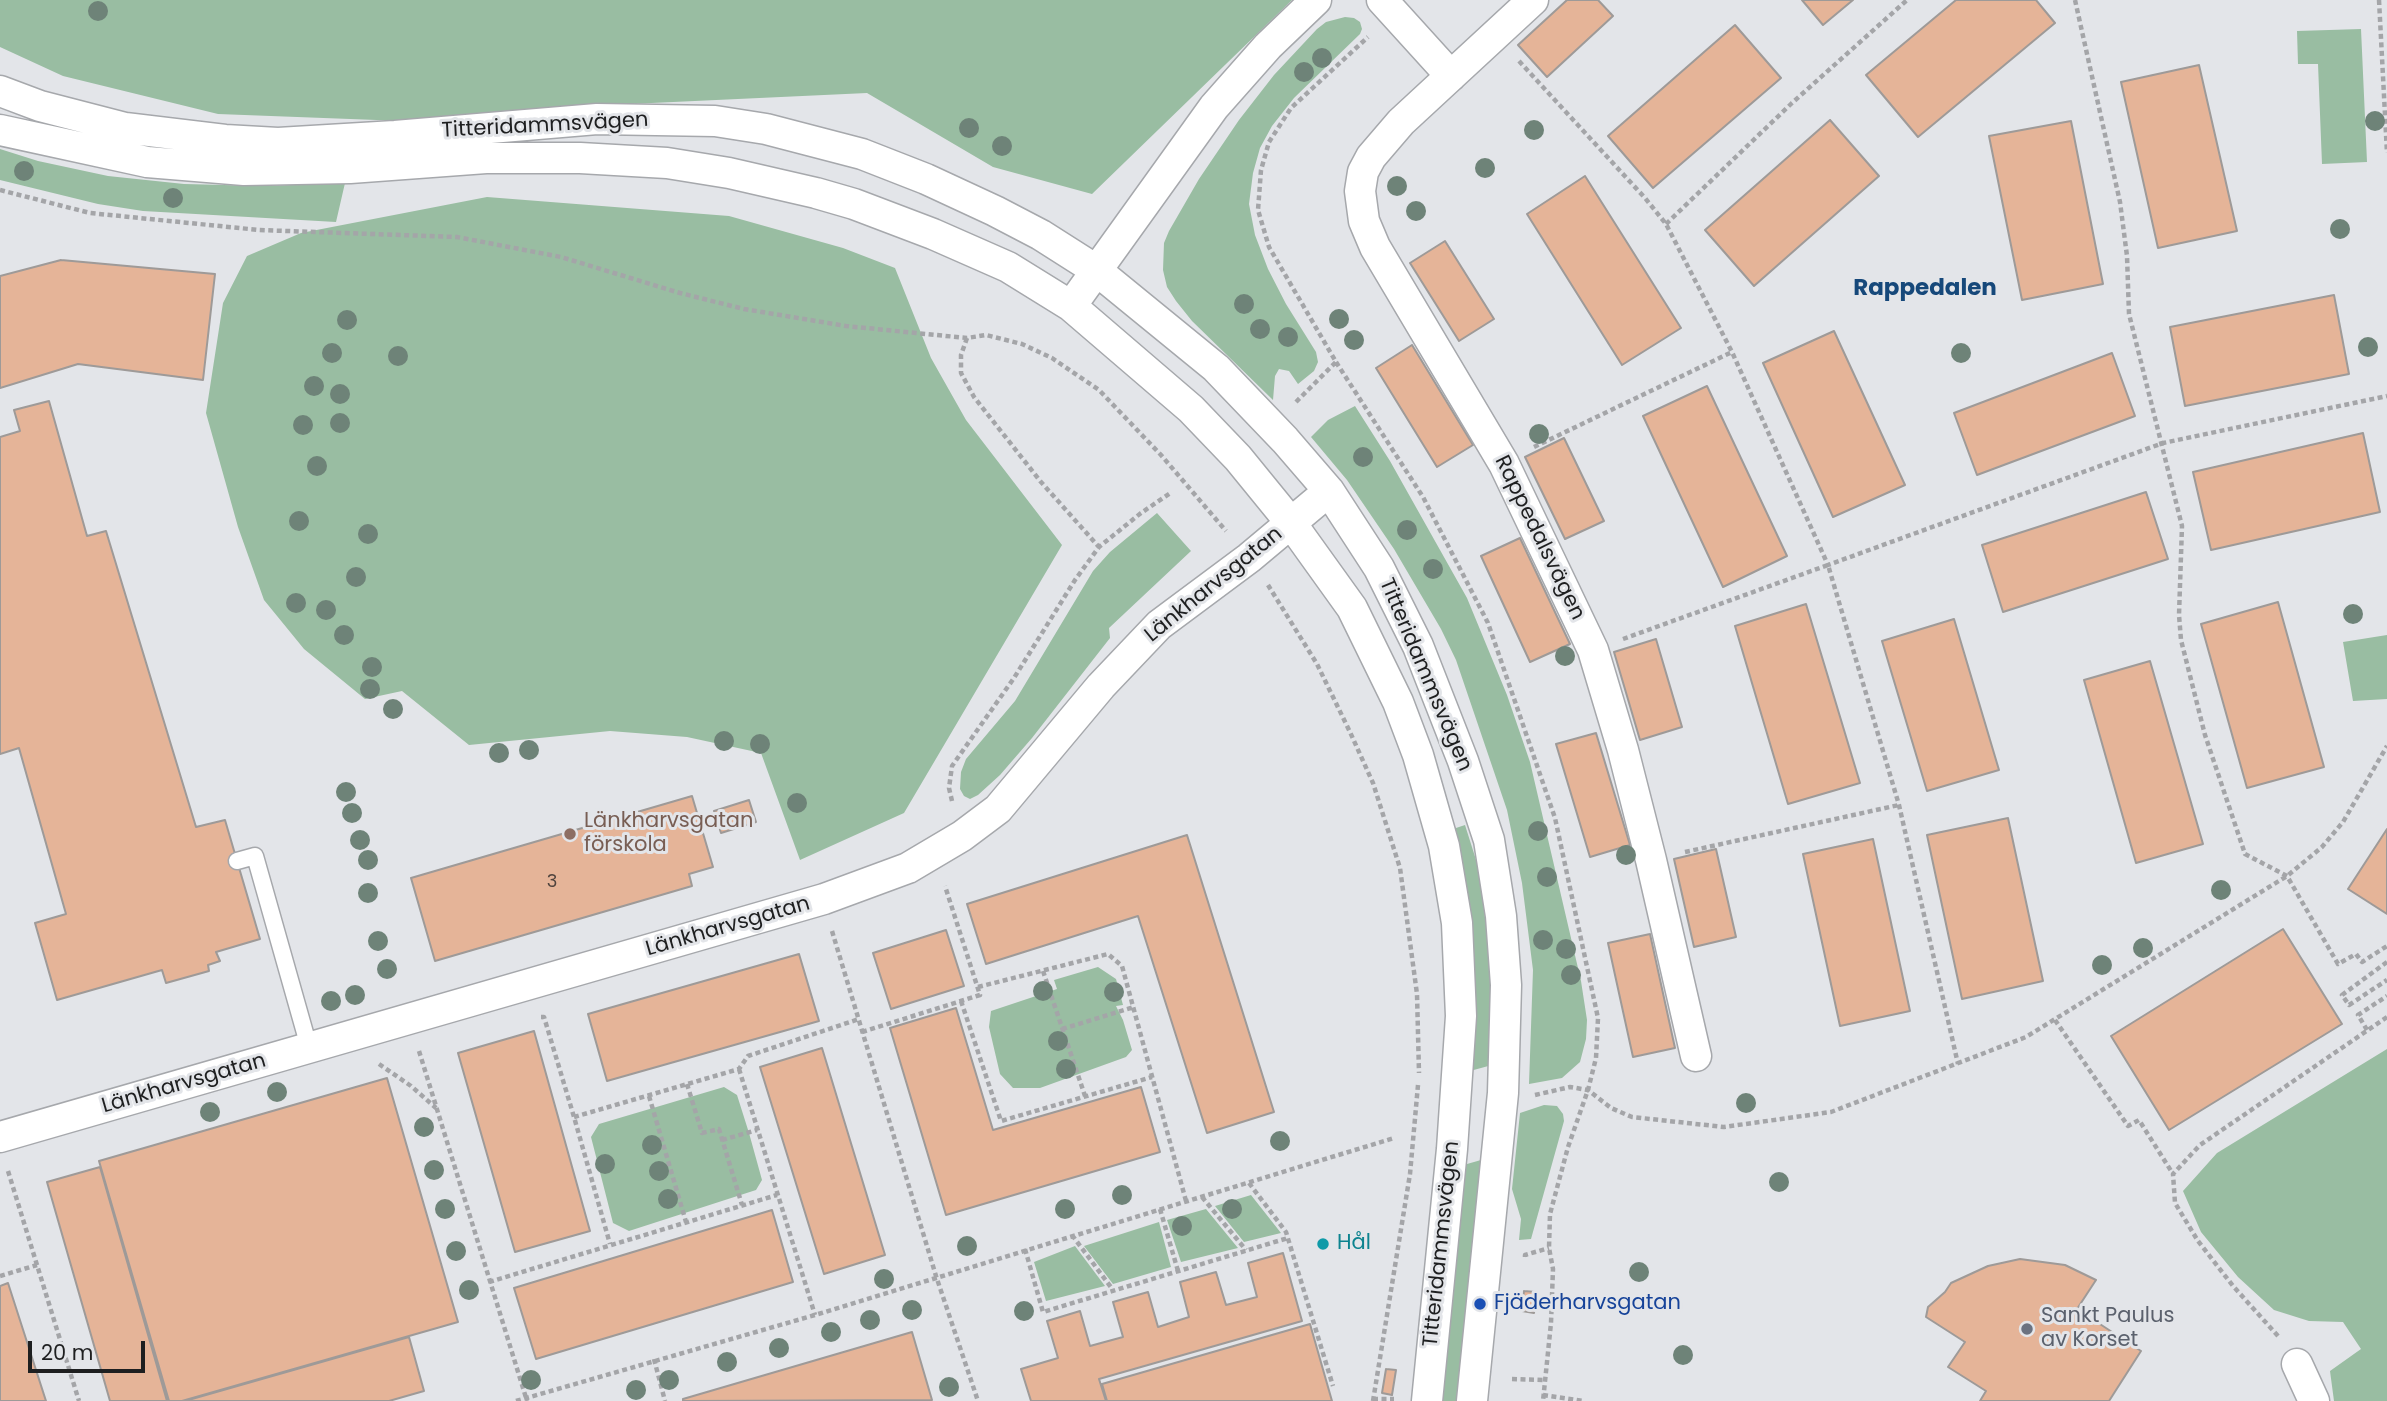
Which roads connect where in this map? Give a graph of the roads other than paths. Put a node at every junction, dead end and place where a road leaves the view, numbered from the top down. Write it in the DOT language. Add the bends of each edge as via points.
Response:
graph roads {
  1 [pos="1316,0"];
  2 [pos="1533,0"];
  3 [pos="1388,6"];
  4 [pos="1451,76"];
  5 [pos="0,92"];
  6 [pos="0,130"];
  7 [pos="1096,270"];
  8 [pos="1071,306"];
  9 [pos="1329,491"];
  10 [pos="1291,523"];
  11 [pos="237,861"];
  12 [pos="320,1044"];
  13 [pos="1696,1056"];
  14 [pos="0,1137"];
  15 [pos="2297,1364"];
  16 [pos="1413,1400"];
  17 [pos="1472,1401"];
  18 [pos="2314,1401"];
  1 -- 7 [label="street" via="1214,107"];
  2 -- 4 [label="street, Rappedalsvägen"];
  3 -- 4 [label="street"];
  4 -- 13 [label="street, Rappedalsvägen" via="1401,122 1371,158 1360,191 1364,221 1504,464 1593,650 1651,860"];
  5 -- 7 [label="street, Titteridammsvägen" via="125,128 265,142 597,119 715,121 815,141 926,179 1041,235"];
  6 -- 8 [label="street, Titteridammsvägen" via="147,162 244,170 580,158 667,163 729,173 854,204 933,234 1008,267"];
  7 -- 8 [label="street"];
  7 -- 9 [label="street, Titteridammsvägen" via="1216,368"];
  8 -- 10 [label="street, Titteridammsvägen" via="1191,409"];
  9 -- 10 [label="street, Länkharvsgatan"];
  9 -- 17 [label="street, Titteridammsvägen" via="1380,568 1418,646 1489,840 1501,916 1506,985 1503,1093"];
  10 -- 12 [label="street, Länkharvsgatan" via="1159,625 998,809 908,868 824,899"];
  10 -- 16 [label="street, Titteridammsvägen" via="1352,608 1398,702 1444,846 1457,923 1461,1016 1452,1149"];
  11 -- 12 [label="lane" via="255,856"];
  12 -- 14 [label="street, Länkharvsgatan"];
  15 -- 18 [label="street"];
}
